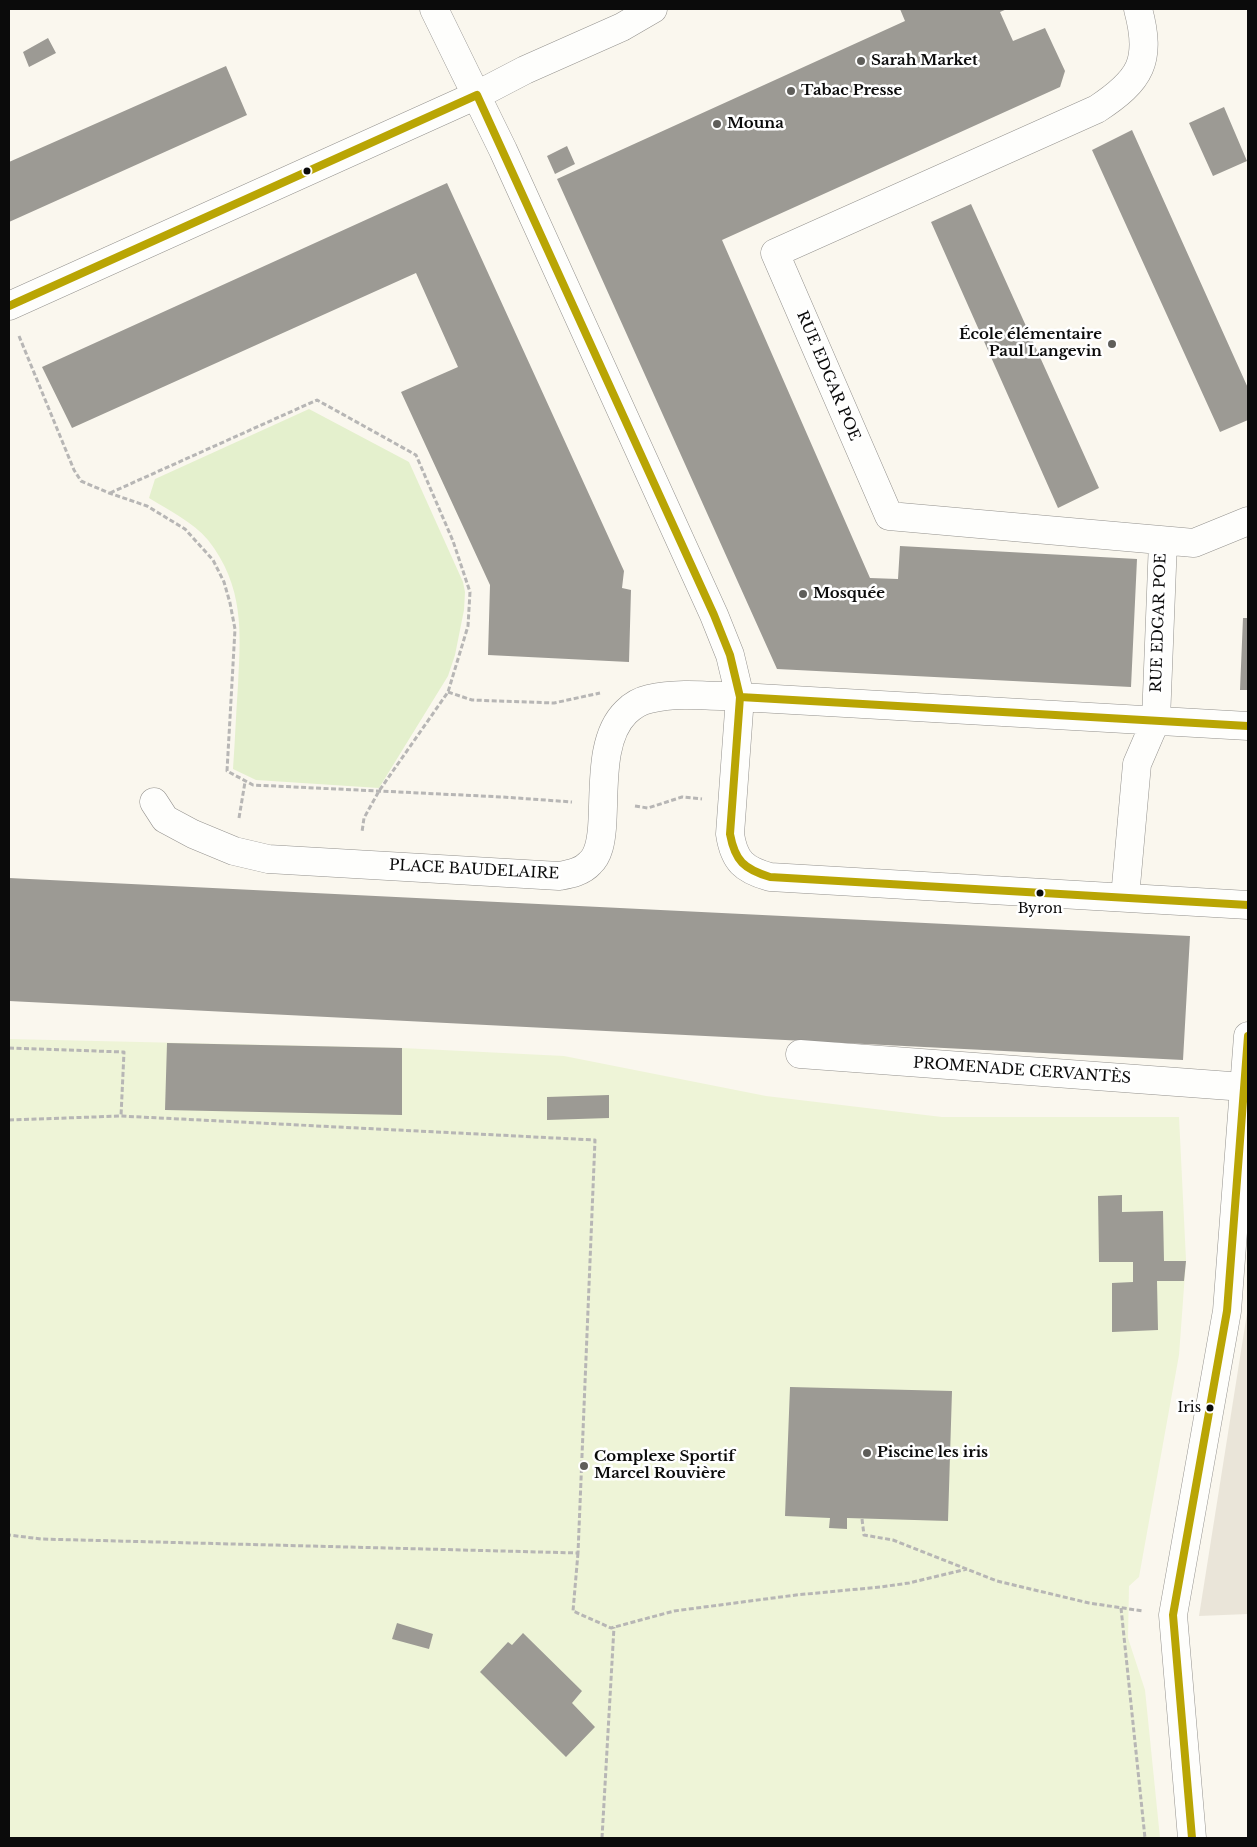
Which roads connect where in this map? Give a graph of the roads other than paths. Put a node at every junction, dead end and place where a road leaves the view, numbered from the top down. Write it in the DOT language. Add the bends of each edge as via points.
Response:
graph roads {
  1 [pos="434,9"];
  2 [pos="653,9"];
  3 [pos="1138,9"];
  4 [pos="618,18"];
  5 [pos="477,95"];
  6 [pos="12,318"];
  7 [pos="1248,521"];
  8 [pos="1163,541"];
  9 [pos="740,697"];
  10 [pos="1156,720"];
  11 [pos="1248,726"];
  12 [pos="154,802"];
  13 [pos="1125,897"];
  14 [pos="1248,905"];
  15 [pos="1248,1036"];
  16 [pos="800,1054"];
  17 [pos="1244,1087"];
  18 [pos="1192,1838"];
  1 -- 5 [label="street"];
  2 -- 4 [label="street"];
  3 -- 8 [label="street, RUE EDGAR POE" via="1143,26 1144,51 1140,68 1127,87 1114,98 1097,109 775,253 889,516"];
  4 -- 5 [label="street"];
  5 -- 6 [label="street"];
  5 -- 9 [label="street" via="714,615 730,655"];
  7 -- 8 [label="street" via="1194,543"];
  8 -- 10 [label="street, RUE EDGAR POE"];
  9 -- 10 [label="street, PLACE BAUDELAIRE"];
  9 -- 12 [label="street, PLACE BAUDELAIRE" via="683,695 648,699 633,706 619,719 606,750 599,850 590,863 575,873 559,876 268,859 234,852 193,834 165,819"];
  9 -- 13 [label="street" via="730,834 732,850 739,861 753,872 770,877"];
  10 -- 11 [label="street, PLACE BAUDELAIRE"];
  10 -- 13 [label="street" via="1137,764"];
  13 -- 14 [label="street"];
  15 -- 17 [label="street"];
  16 -- 17 [label="street, PROMENADE CERVANTÈS"];
  17 -- 18 [label="street" via="1227,1311 1173,1615"];
}
